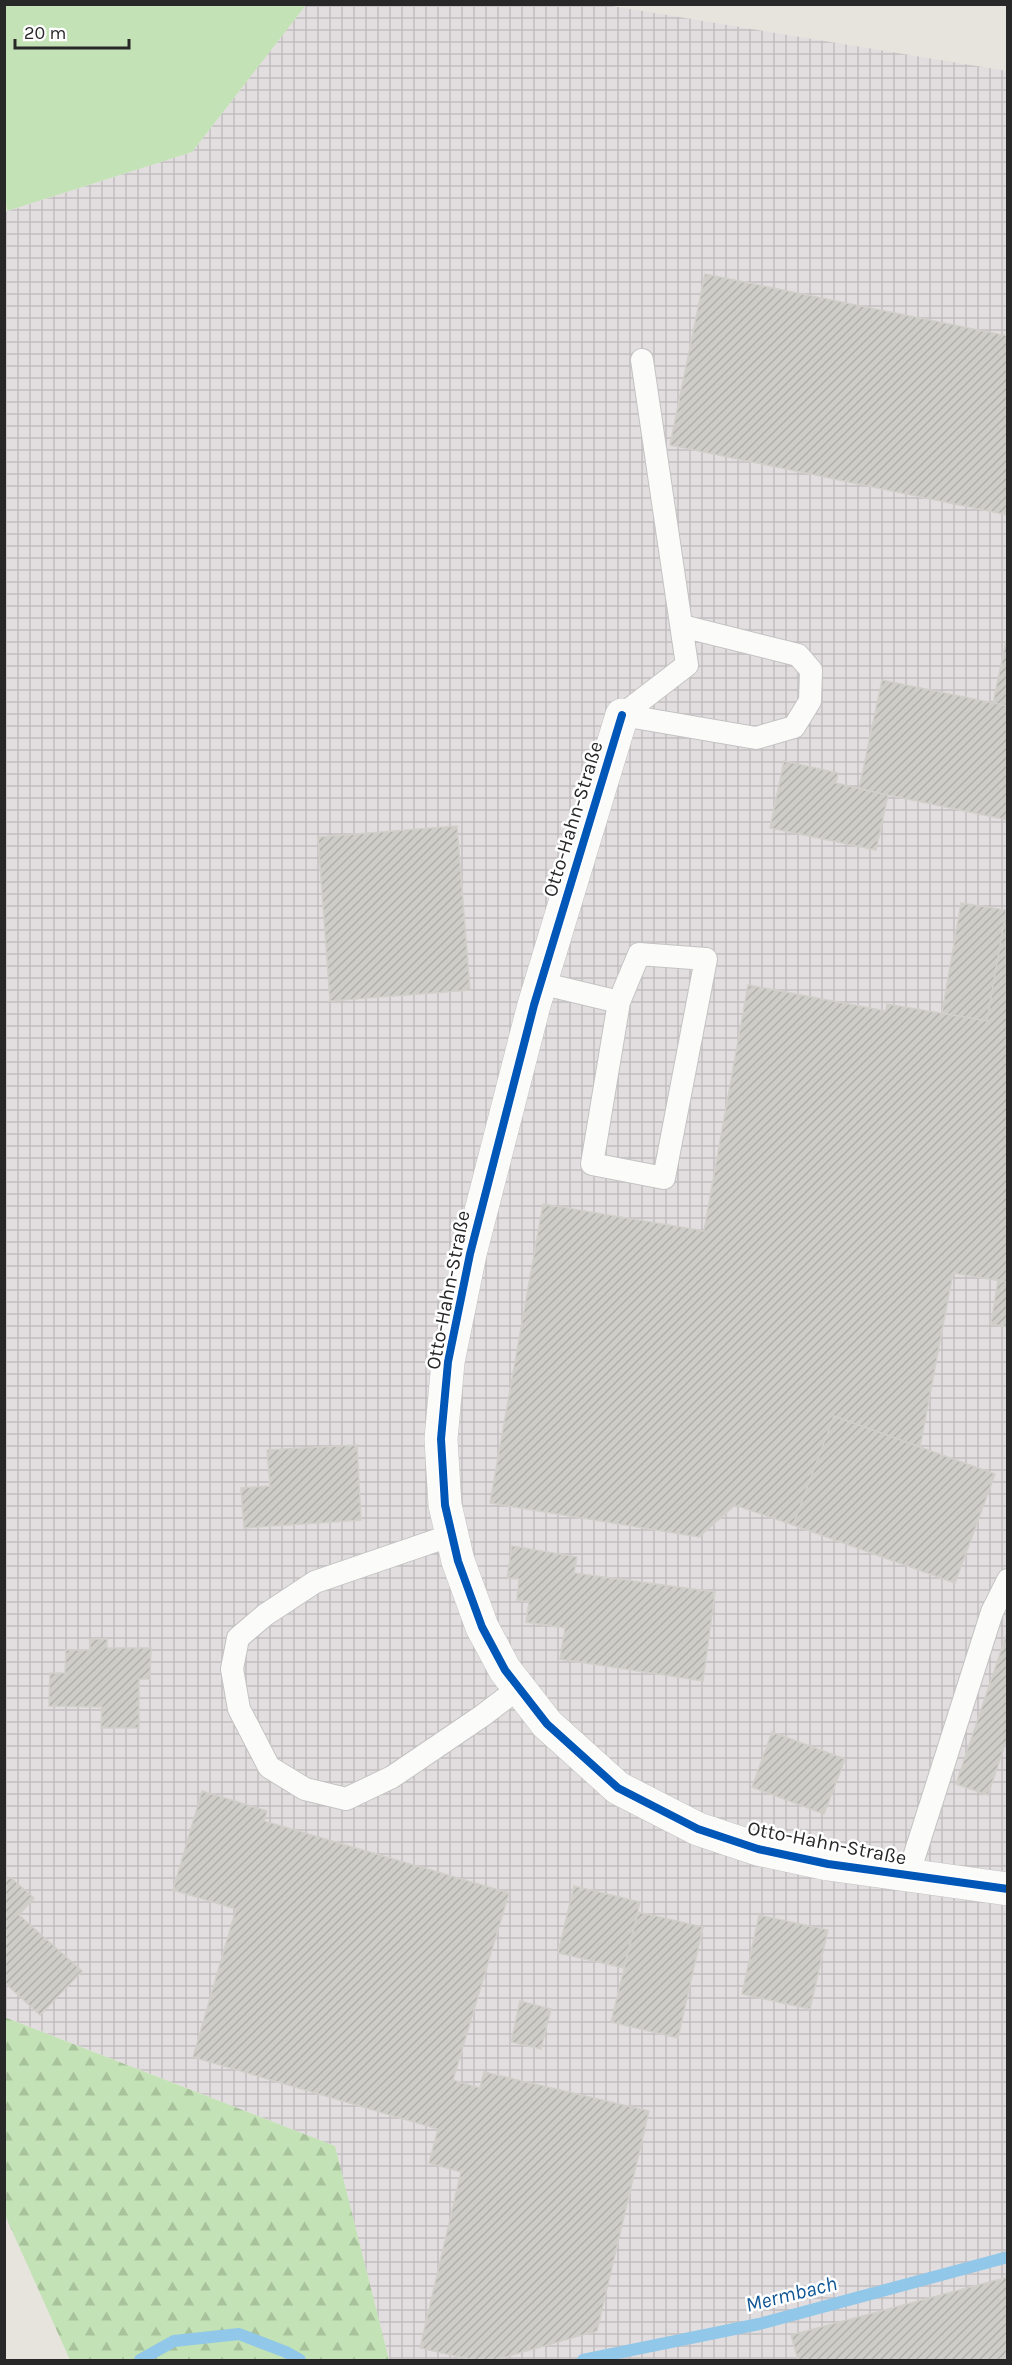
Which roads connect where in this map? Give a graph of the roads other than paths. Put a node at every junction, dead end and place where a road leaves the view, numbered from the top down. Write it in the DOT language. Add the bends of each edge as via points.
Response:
graph roads {
  1 [pos="642,360"];
  2 [pos="682,626"];
  3 [pos="622,715"];
  4 [pos="540,983"];
  5 [pos="620,1002"];
  6 [pos="452,1535"];
  7 [pos="1008,1580"];
  8 [pos="519,1688"];
  9 [pos="908,1876"];
  10 [pos="1008,1889"];
  1 -- 2 [label="lane"];
  2 -- 3 [label="lane" via="687,665"];
  2 -- 3 [label="lane" via="798,655 811,670 810,701 794,726 756,738"];
  3 -- 4 [label="street, Otto-Hahn-Straße"];
  4 -- 5 [label="lane"];
  4 -- 6 [label="street, Otto-Hahn-Straße" via="470,1254 448,1362 441,1439 445,1505"];
  5 -- 5 [label="lane" via="639,954 706,959 664,1178 592,1164"];
  6 -- 8 [label="street, Otto-Hahn-Straße" via="482,1628"];
  6 -- 8 [label="lane" via="315,1582 265,1615 238,1638 232,1669 239,1709 269,1767 305,1789 346,1799 393,1777"];
  7 -- 9 [label="lane" via="992,1612"];
  8 -- 9 [label="street, Otto-Hahn-Straße" via="547,1724 618,1788 698,1829 758,1849"];
  9 -- 10 [label="street, Otto-Hahn-Straße"];
}
